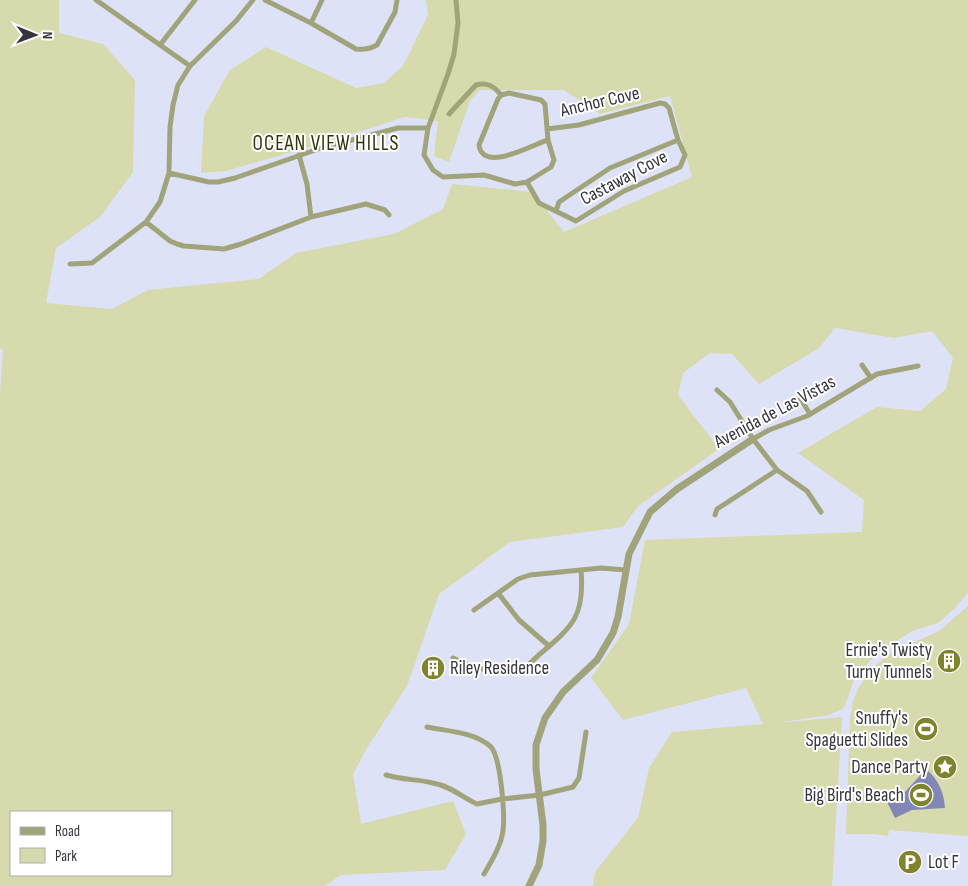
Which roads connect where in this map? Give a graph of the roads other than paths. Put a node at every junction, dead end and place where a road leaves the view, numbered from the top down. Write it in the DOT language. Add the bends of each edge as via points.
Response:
graph roads {
  1 [pos="96,0"];
  2 [pos="195,0"];
  3 [pos="253,0"];
  4 [pos="265,0"];
  5 [pos="322,0"];
  6 [pos="397,0"];
  7 [pos="456,0"];
  8 [pos="311,23"];
  9 [pos="160,45"];
  10 [pos="190,66"];
  11 [pos="501,95"];
  12 [pos="660,103"];
  13 [pos="449,114"];
  14 [pos="428,128"];
  15 [pos="547,129"];
  16 [pos="548,140"];
  17 [pos="678,140"];
  18 [pos="299,155"];
  19 [pos="170,173"];
  20 [pos="527,182"];
  21 [pos="556,211"];
  22 [pos="389,215"];
  23 [pos="311,217"];
  24 [pos="146,222"];
  25 [pos="70,264"];
  26 [pos="862,365"];
  27 [pos="918,366"];
  28 [pos="871,378"];
  29 [pos="717,390"];
  30 [pos="800,398"];
  31 [pos="810,414"];
  32 [pos="753,439"];
  33 [pos="777,470"];
  34 [pos="821,512"];
  35 [pos="715,515"];
  36 [pos="581,570"];
  37 [pos="626,570"];
  38 [pos="498,593"];
  39 [pos="474,610"];
  40 [pos="549,646"];
  41 [pos="453,658"];
  42 [pos="427,727"];
  43 [pos="586,732"];
  44 [pos="386,775"];
  45 [pos="540,796"];
  46 [pos="502,799"];
  47 [pos="484,874"];
  48 [pos="529,886"];
  1 -- 9 [label="street"];
  2 -- 9 [label="street"];
  3 -- 10 [label="street"];
  4 -- 8 [label="street"];
  5 -- 8 [label="street"];
  6 -- 8 [label="street" via="387,29 377,44 368,49 356,49"];
  7 -- 14 [label="street" via="458,23 454,54"];
  9 -- 10 [label="street"];
  10 -- 19 [label="street" via="178,85 172,111"];
  11 -- 13 [label="street" via="490,85 476,85"];
  11 -- 15 [label="street" via="509,92 541,100 546,109"];
  11 -- 16 [label="street" via="479,145 481,152 501,158"];
  12 -- 15 [label="street, Anchor Cove" via="579,125"];
  12 -- 17 [label="street, Castaway Cove" via="668,108"];
  14 -- 18 [label="street" via="398,128"];
  14 -- 20 [label="street" via="424,155 433,170 443,177 484,175 515,184"];
  15 -- 16 [label="street"];
  16 -- 20 [label="street" via="554,160 551,167"];
  17 -- 21 [label="street" via="610,168 558,202"];
  17 -- 21 [label="street, Castaway Cove" via="686,155 680,168 624,191 576,221"];
  18 -- 19 [label="street" via="218,182"];
  18 -- 23 [label="street"];
  19 -- 24 [label="street" via="160,202"];
  20 -- 21 [label="street, Castaway Cove" via="539,202"];
  22 -- 23 [label="street" via="366,204"];
  23 -- 24 [label="street" via="224,249 177,244"];
  24 -- 25 [label="street" via="92,263"];
  26 -- 28 [label="street"];
  27 -- 28 [label="street, Avenida de Las Vistas" via="883,372"];
  28 -- 31 [label="street, Avenida de Las Vistas"];
  29 -- 32 [label="street" via="730,402"];
  30 -- 31 [label="street"];
  31 -- 32 [label="street, Avenida de Las Vistas"];
  32 -- 33 [label="street"];
  32 -- 37 [label="street, Avenida de Las Vistas" via="677,489 650,512 636,539"];
  33 -- 34 [label="street" via="807,491"];
  33 -- 35 [label="street" via="717,509"];
  36 -- 37 [label="street"];
  36 -- 38 [label="street" via="530,575"];
  36 -- 40 [label="street" via="583,592 579,610 569,626"];
  37 -- 45 [label="street, Avenida de Las Vistas" via="618,617 606,646 597,660 563,692 545,718 536,746"];
  38 -- 39 [label="street"];
  38 -- 40 [label="street" via="519,620"];
  40 -- 41 [label="street" via="523,670 507,673"];
  42 -- 46 [label="street" via="471,736 490,746 497,759"];
  43 -- 45 [label="street" via="579,778 572,786"];
  44 -- 46 [label="street" via="400,780 439,784 477,804"];
  45 -- 46 [label="street"];
  45 -- 48 [label="street, Avenida de Las Vistas" via="544,841 539,865"];
  46 -- 47 [label="street" via="503,834"];
}
